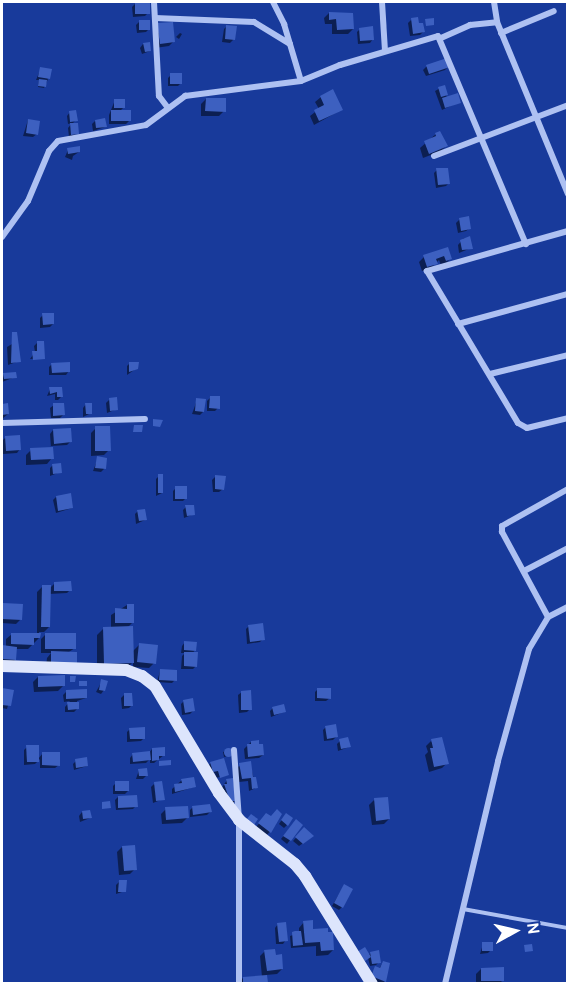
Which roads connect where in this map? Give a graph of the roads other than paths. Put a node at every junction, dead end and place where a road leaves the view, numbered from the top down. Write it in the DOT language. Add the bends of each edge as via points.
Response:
graph roads {
  1 [pos="154,2"];
  2 [pos="273,2"];
  3 [pos="382,2"];
  4 [pos="494,2"];
  5 [pos="554,11"];
  6 [pos="155,18"];
  7 [pos="497,22"];
  8 [pos="501,33"];
  9 [pos="441,38"];
  10 [pos="290,44"];
  11 [pos="385,51"];
  12 [pos="301,81"];
  13 [pos="567,105"];
  14 [pos="168,108"];
  15 [pos="535,117"];
  16 [pos="483,138"];
  17 [pos="434,156"];
  18 [pos="567,194"];
  19 [pos="567,231"];
  20 [pos="2,237"];
  21 [pos="526,244"];
  22 [pos="567,294"];
  23 [pos="458,324"];
  24 [pos="567,354"];
  25 [pos="490,374"];
  26 [pos="567,418"];
  27 [pos="145,419"];
  28 [pos="2,423"];
  29 [pos="567,489"];
  30 [pos="567,548"];
  31 [pos="524,571"];
  32 [pos="567,607"];
  33 [pos="548,617"];
  34 [pos="2,666"];
  35 [pos="234,750"];
  36 [pos="239,820"];
  37 [pos="462,909"];
  38 [pos="567,928"];
  39 [pos="239,984"];
  40 [pos="372,984"];
  41 [pos="445,984"];
  1 -- 6 [label="street"];
  2 -- 10 [label="street"];
  3 -- 11 [label="street"];
  4 -- 7 [label="street"];
  5 -- 8 [label="street"];
  6 -- 10 [label="street" via="254,22"];
  6 -- 14 [label="street" via="159,96"];
  7 -- 8 [label="street"];
  7 -- 9 [label="street" via="470,25"];
  8 -- 15 [label="street"];
  9 -- 11 [label="street" via="433,36"];
  9 -- 16 [label="street"];
  10 -- 12 [label="street"];
  11 -- 12 [label="street"];
  12 -- 14 [label="street" via="204,92 185,96"];
  13 -- 15 [label="street"];
  14 -- 20 [label="street" via="146,125 58,141 49,151 28,201"];
  15 -- 16 [label="street"];
  15 -- 18 [label="street"];
  16 -- 17 [label="street"];
  16 -- 21 [label="street"];
  19 -- 21 [label="street"];
  21 -- 23 [label="street" via="427,271"];
  22 -- 23 [label="street"];
  23 -- 25 [label="street"];
  24 -- 25 [label="street"];
  25 -- 26 [label="street" via="518,423 527,428"];
  27 -- 28 [label="street"];
  29 -- 31 [label="street" via="502,526"];
  30 -- 31 [label="street"];
  31 -- 33 [label="street"];
  32 -- 33 [label="street"];
  33 -- 37 [label="street" via="530,649"];
  34 -- 36 [label="main road" via="100,668 142,676 165,698 219,793"];
  35 -- 36 [label="street"];
  36 -- 39 [label="street"];
  36 -- 40 [label="main road" via="305,876"];
  37 -- 38 [label="lane"];
  37 -- 41 [label="street"];
}
